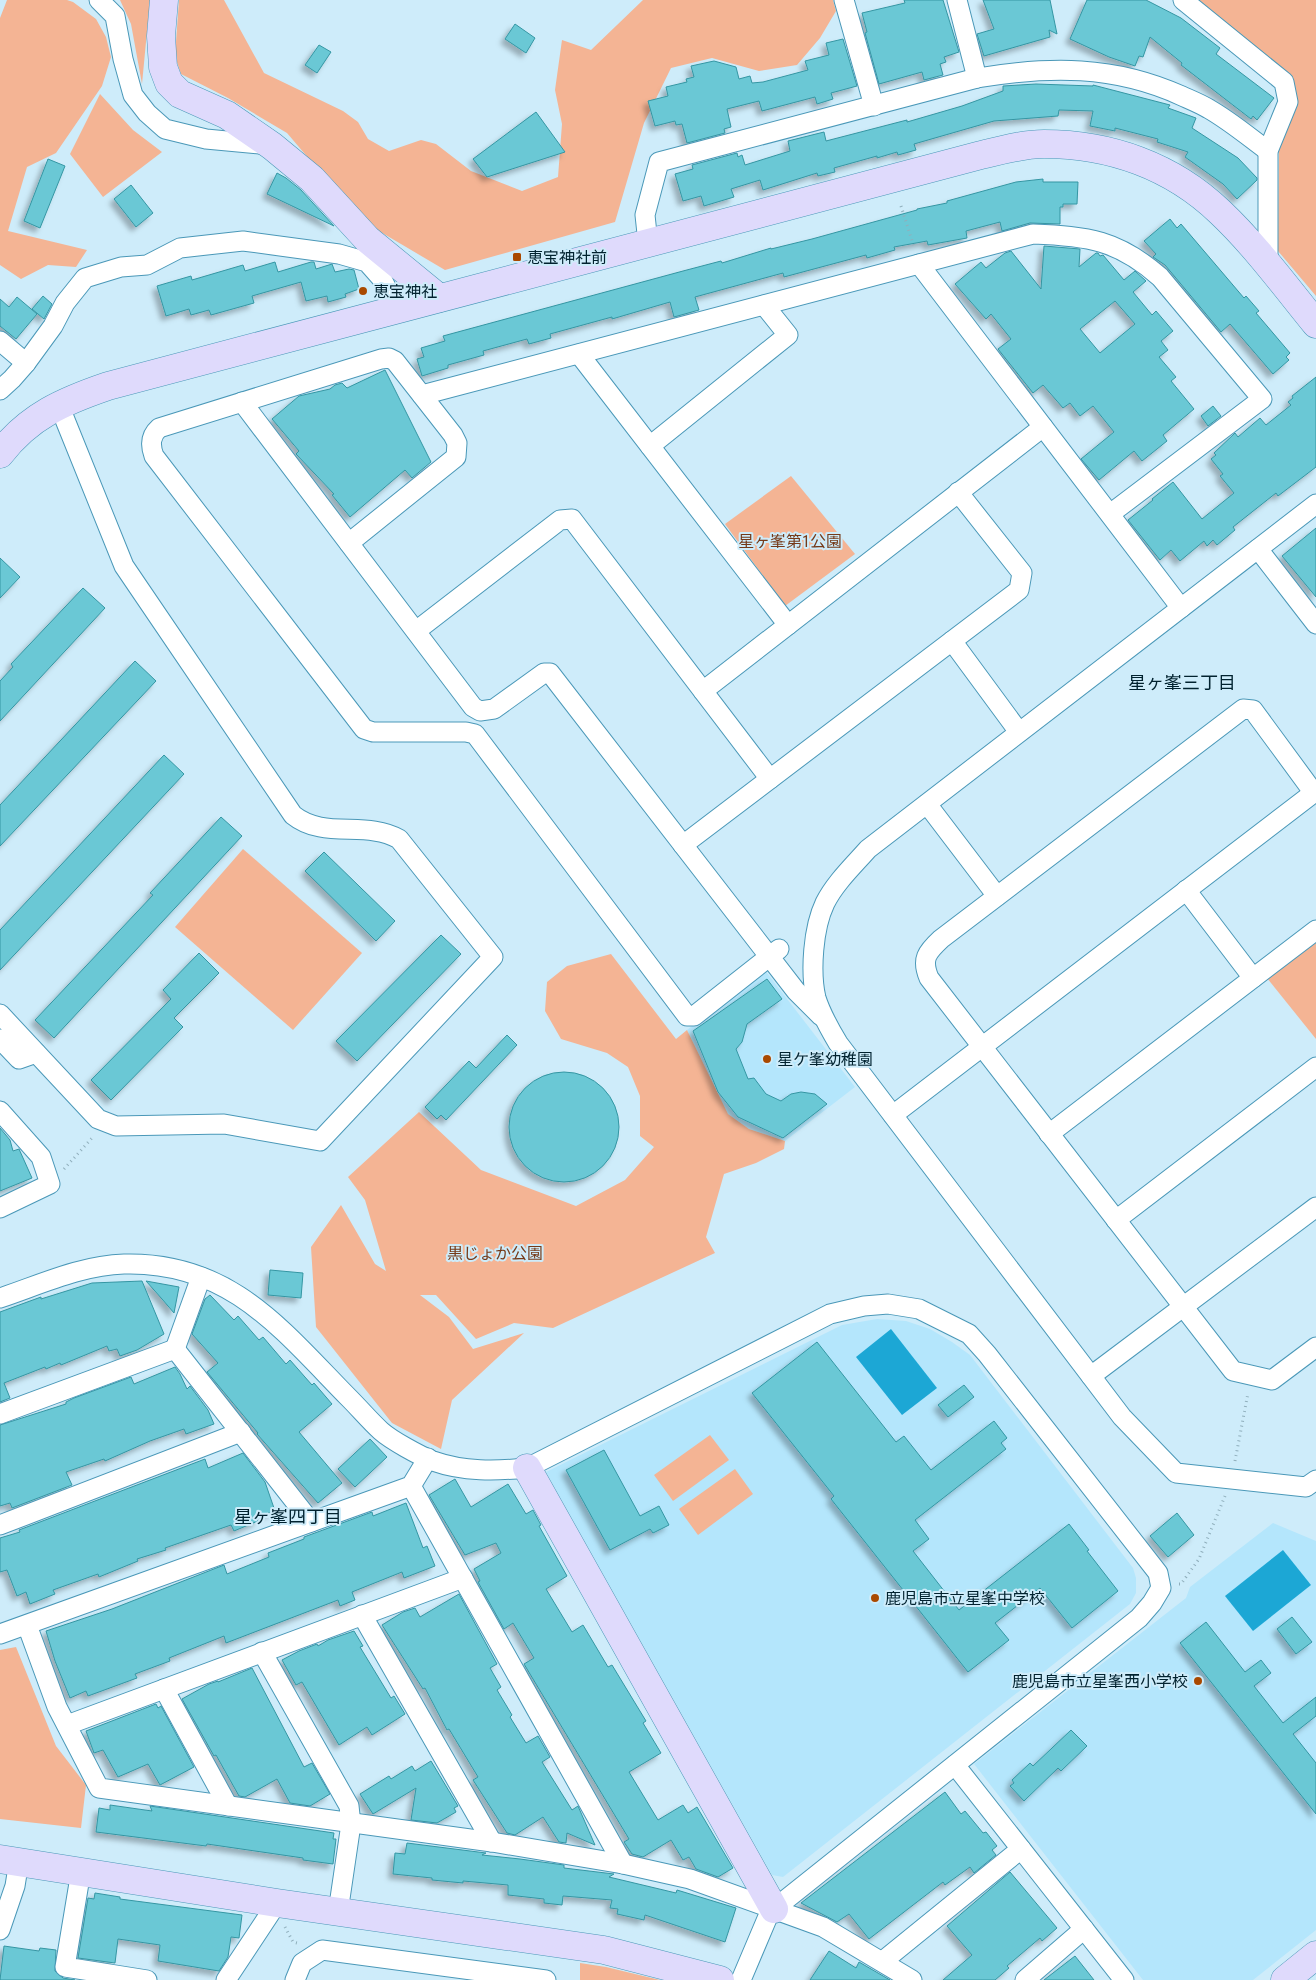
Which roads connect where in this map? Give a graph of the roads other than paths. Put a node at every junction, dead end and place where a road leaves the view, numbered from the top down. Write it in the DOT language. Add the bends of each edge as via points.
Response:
graph roads {
  1 [pos="99,0"];
  2 [pos="164,0"];
  3 [pos="844,0"];
  4 [pos="957,0"];
  5 [pos="1182,0"];
  6 [pos="977,78"];
  7 [pos="874,106"];
  8 [pos="272,146"];
  9 [pos="1268,150"];
  10 [pos="648,243"];
  11 [pos="919,264"];
  12 [pos="1268,265"];
  13 [pos="439,298"];
  14 [pos="764,305"];
  15 [pos="397,309"];
  16 [pos="1316,324"];
  17 [pos="0,341"];
  18 [pos="579,354"];
  19 [pos="26,363"];
  20 [pos="0,390"];
  21 [pos="422,395"];
  22 [pos="242,402"];
  23 [pos="59,404"];
  24 [pos="1043,427"];
  25 [pos="650,446"];
  26 [pos="0,454"];
  27 [pos="958,492"];
  28 [pos="1316,504"];
  29 [pos="1110,514"];
  30 [pos="348,543"];
  31 [pos="1258,549"];
  32 [pos="1181,608"];
  33 [pos="1316,624"];
  34 [pos="788,625"];
  35 [pos="416,631"];
  36 [pos="952,641"];
  37 [pos="703,691"];
  38 [pos="1020,732"];
  39 [pos="770,779"];
  40 [pos="1315,792"];
  41 [pos="926,804"];
  42 [pos="683,845"];
  43 [pos="1186,890"];
  44 [pos="997,896"];
  45 [pos="1316,930"];
  46 [pos="774,953"];
  47 [pos="1253,978"];
  48 [pos="0,1014"];
  49 [pos="824,1019"];
  50 [pos="0,1039"];
  51 [pos="982,1047"];
  52 [pos="36,1053"];
  53 [pos="1316,1067"];
  54 [pos="0,1111"];
  55 [pos="893,1116"];
  56 [pos="1049,1134"];
  57 [pos="1316,1206"];
  58 [pos="0,1208"];
  59 [pos="1116,1220"];
  60 [pos="201,1277"];
  61 [pos="0,1298"];
  62 [pos="1183,1307"];
  63 [pos="1316,1347"];
  64 [pos="175,1349"];
  65 [pos="1091,1376"];
  66 [pos="0,1414"];
  67 [pos="240,1432"];
  68 [pos="428,1458"];
  69 [pos="527,1468"];
  70 [pos="1316,1480"];
  71 [pos="411,1486"];
  72 [pos="311,1522"];
  73 [pos="0,1525"];
  74 [pos="463,1578"];
  75 [pos="362,1615"];
  76 [pos="27,1624"];
  77 [pos="0,1634"];
  78 [pos="262,1652"];
  79 [pos="164,1689"];
  80 [pos="67,1725"];
  81 [pos="955,1765"];
  82 [pos="228,1806"];
  83 [pos="351,1824"];
  84 [pos="492,1842"];
  85 [pos="1021,1849"];
  86 [pos="9,1860"];
  87 [pos="623,1864"];
  88 [pos="81,1872"];
  89 [pos="279,1904"];
  90 [pos="774,1910"];
  91 [pos="338,1912"];
  92 [pos="1084,1929"];
  93 [pos="0,1930"];
  94 [pos="1316,1955"];
  95 [pos="883,1961"];
  96 [pos="147,1980"];
  97 [pos="226,1980"];
  98 [pos="295,1980"];
  99 [pos="546,1980"];
  100 [pos="720,1980"];
  101 [pos="741,1980"];
  102 [pos="912,1980"];
  103 [pos="1025,1980"];
  104 [pos="1124,1980"];
  105 [pos="1285,1980"];
  1 -- 8 [label="street" via="114,16 133,95 146,114 165,129 206,139"];
  2 -- 8 [label="street" via="161,36 163,67 169,83 180,94 227,115"];
  3 -- 7 [label="street"];
  4 -- 6 [label="street"];
  5 -- 9 [label="street" via="1284,82 1288,102"];
  6 -- 7 [label="street"];
  6 -- 9 [label="street" via="1066,69 1112,73 1161,87 1208,108"];
  7 -- 10 [label="street" via="659,162 645,215"];
  8 -- 13 [label="street" via="312,179 367,239"];
  9 -- 12 [label="street"];
  10 -- 12 [label="street" via="981,155 1050,144 1117,152 1171,175 1220,212"];
  10 -- 13 [label="street"];
  11 -- 14 [label="street"];
  11 -- 24 [label="street"];
  11 -- 29 [label="street" via="1033,234 1098,240 1124,250 1160,277 1262,399"];
  12 -- 16 [label="street"];
  13 -- 15 [label="street"];
  14 -- 18 [label="street"];
  14 -- 25 [label="street" via="788,335"];
  15 -- 19 [label="street" via="382,279 367,262 339,254 243,241 206,244 180,248 147,266 121,267 85,278"];
  15 -- 23 [label="street" via="108,386"];
  17 -- 19 [label="street"];
  18 -- 21 [label="street"];
  18 -- 25 [label="street"];
  19 -- 20 [label="street"];
  21 -- 22 [label="street" via="395,361 388,358"];
  21 -- 30 [label="street" via="453,434 457,442 456,457"];
  22 -- 30 [label="street"];
  22 -- 46 [label="street" via="160,428 151,440 154,456 364,729 373,732 475,734 687,1016 694,1016"];
  23 -- 26 [label="street" via="11,439"];
  23 -- 52 [label="street" via="124,566 293,815 318,828 375,830 399,839 493,957 320,1141 224,1124 116,1126 106,1123 98,1119"];
  24 -- 27 [label="street"];
  24 -- 29 [label="street"];
  25 -- 34 [label="street"];
  27 -- 34 [label="street"];
  27 -- 36 [label="street" via="1022,573 1020,590"];
  28 -- 31 [label="street"];
  29 -- 32 [label="street"];
  30 -- 35 [label="street"];
  31 -- 32 [label="street"];
  31 -- 33 [label="street"];
  32 -- 38 [label="street"];
  34 -- 37 [label="street"];
  35 -- 37 [label="street" via="560,520 572,519"];
  35 -- 42 [label="street" via="473,707 480,711 494,708 544,673 550,673"];
  36 -- 38 [label="street"];
  36 -- 39 [label="street"];
  37 -- 39 [label="street"];
  38 -- 41 [label="street"];
  39 -- 42 [label="street"];
  40 -- 43 [label="street"];
  40 -- 44 [label="street" via="1253,710 1243,708"];
  41 -- 44 [label="street"];
  41 -- 49 [label="street" via="868,849 825,903 814,949 816,997"];
  42 -- 46 [label="street"];
  43 -- 47 [label="street"];
  43 -- 51 [label="street"];
  44 -- 51 [label="street" via="941,939 926,957 925,968 929,978"];
  45 -- 47 [label="street"];
  46 -- 49 [label="street" via="796,991"];
  47 -- 56 [label="street"];
  48 -- 52 [label="street"];
  49 -- 55 [label="street" via="838,1043"];
  50 -- 52 [label="street" via="19,1059"];
  51 -- 55 [label="street"];
  51 -- 56 [label="street"];
  53 -- 59 [label="street"];
  54 -- 58 [label="street" via="41,1157 50,1184"];
  55 -- 65 [label="street"];
  56 -- 59 [label="street"];
  57 -- 62 [label="street"];
  59 -- 62 [label="street"];
  60 -- 61 [label="street" via="154,1264 122,1264 83,1270"];
  60 -- 64 [label="street"];
  60 -- 68 [label="street" via="238,1294 270,1318 382,1432"];
  62 -- 63 [label="street" via="1232,1372 1272,1380"];
  62 -- 65 [label="street"];
  64 -- 66 [label="street"];
  64 -- 67 [label="street"];
  65 -- 70 [label="street" via="1122,1417 1176,1472 1306,1487"];
  67 -- 72 [label="street"];
  67 -- 73 [label="street"];
  68 -- 69 [label="street" via="468,1469"];
  68 -- 71 [label="street"];
  69 -- 81 [label="street" via="830,1314 888,1304 919,1309 969,1334 1158,1573 1161,1588 1138,1618"];
  69 -- 90 [label="street"];
  71 -- 72 [label="street"];
  71 -- 74 [label="street"];
  72 -- 76 [label="street"];
  74 -- 75 [label="street"];
  74 -- 87 [label="street"];
  75 -- 78 [label="street"];
  75 -- 84 [label="street"];
  76 -- 77 [label="street"];
  76 -- 80 [label="street" via="57,1707"];
  78 -- 79 [label="street"];
  78 -- 83 [label="street" via="349,1806"];
  79 -- 80 [label="street"];
  79 -- 82 [label="street"];
  80 -- 82 [label="street" via="99,1788"];
  81 -- 85 [label="street"];
  81 -- 90 [label="street"];
  82 -- 83 [label="street"];
  83 -- 84 [label="street"];
  83 -- 91 [label="street"];
  84 -- 87 [label="street"];
  85 -- 92 [label="street"];
  85 -- 95 [label="street"];
  86 -- 88 [label="street"];
  86 -- 93 [label="street" via="15,1886"];
  87 -- 90 [label="street" via="690,1879"];
  88 -- 89 [label="street"];
  88 -- 96 [label="street" via="65,1967"];
  89 -- 91 [label="street"];
  89 -- 97 [label="street"];
  90 -- 95 [label="street" via="824,1927"];
  90 -- 101 [label="street" via="769,1914"];
  91 -- 100 [label="street" via="604,1950"];
  92 -- 103 [label="street"];
  92 -- 104 [label="street"];
  94 -- 105 [label="street"];
  95 -- 102 [label="street"];
  98 -- 99 [label="street" via="302,1963 322,1950"];
}
